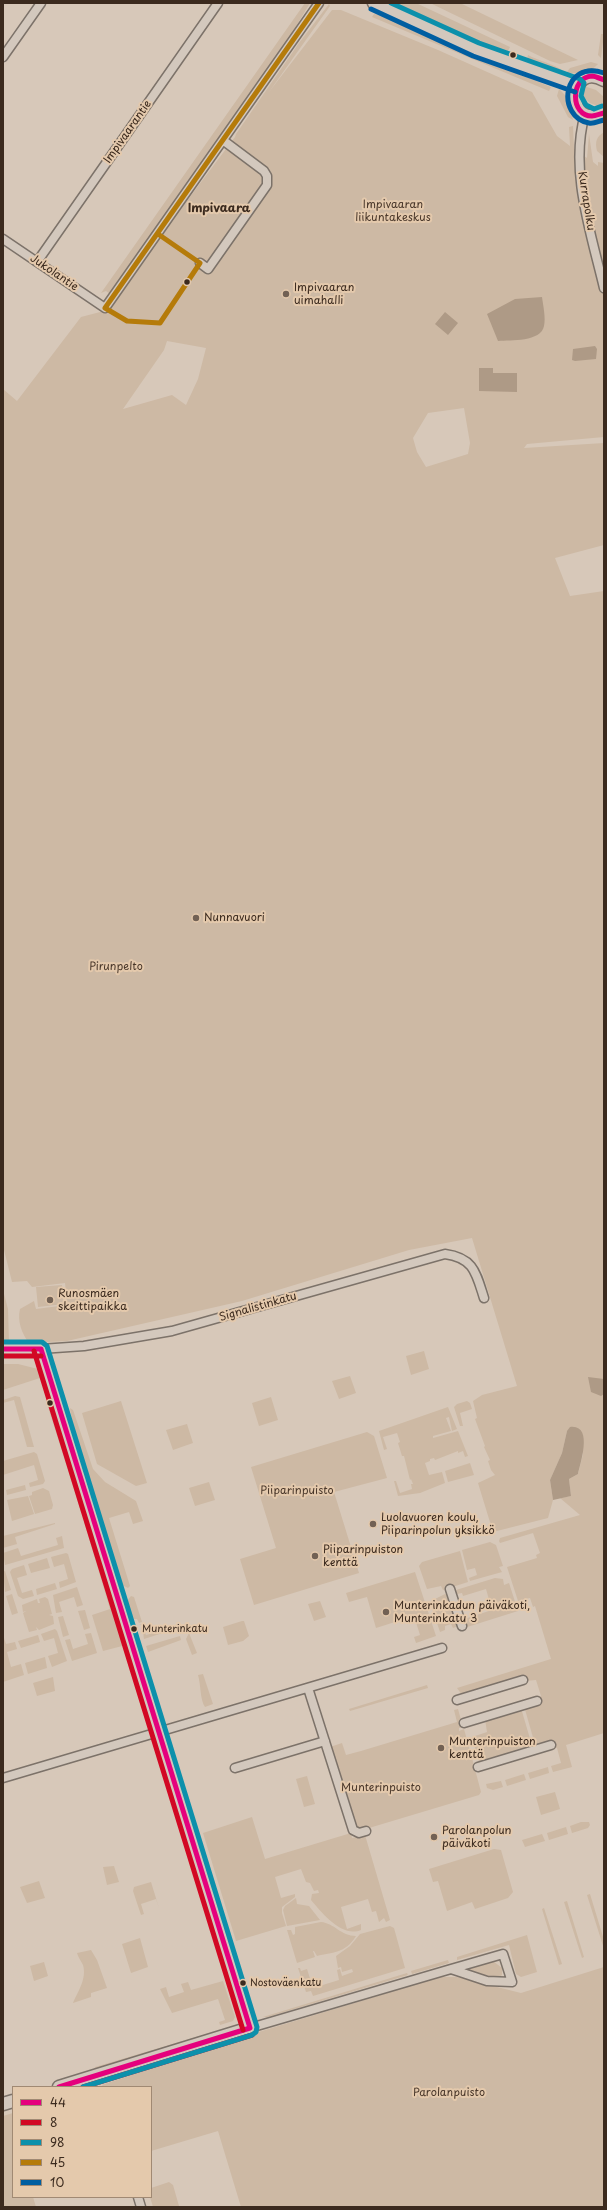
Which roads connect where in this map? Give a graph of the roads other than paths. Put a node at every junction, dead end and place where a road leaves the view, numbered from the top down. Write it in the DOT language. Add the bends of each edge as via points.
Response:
graph roads {
  1 [pos="41,3"];
  2 [pos="218,3"];
  3 [pos="319,3"];
  4 [pos="374,3"];
  5 [pos="3,57"];
  6 [pos="604,78"];
  7 [pos="577,85"];
  8 [pos="604,113"];
  9 [pos="585,114"];
  10 [pos="224,141"];
  11 [pos="3,239"];
  12 [pos="37,262"];
  13 [pos="200,263"];
  14 [pos="604,288"];
  15 [pos="484,1298"];
  16 [pos="3,1349"];
  17 [pos="41,1349"];
  18 [pos="450,1589"];
  19 [pos="462,1626"];
  20 [pos="442,1648"];
  21 [pos="523,1680"];
  22 [pos="308,1688"];
  23 [pos="457,1700"];
  24 [pos="537,1701"];
  25 [pos="464,1723"];
  26 [pos="159,1731"];
  27 [pos="325,1741"];
  28 [pos="551,1745"];
  29 [pos="478,1767"];
  30 [pos="234,1768"];
  31 [pos="3,1778"];
  32 [pos="366,1831"];
  33 [pos="451,1969"];
  34 [pos="250,2028"];
  35 [pos="62,2086"];
  1 -- 5 [label="street"];
  2 -- 12 [label="street, Impivaarantie"];
  3 -- 10 [label="street"];
  4 -- 7 [label="street" via="482,52"];
  6 -- 7 [label="street" via="590,77"];
  7 -- 9 [label="street" via="574,92 575,102"];
  8 -- 9 [label="street" via="594,116"];
  9 -- 14 [label="street, Kurrapolku" via="580,144 582,184"];
  10 -- 12 [label="street, Jukolantie" via="105,308"];
  10 -- 13 [label="street" via="264,171 267,176 266,185 208,269"];
  11 -- 12 [label="street, Jukolantie"];
  15 -- 17 [label="street, Signalistinkatu" via="472,1266 464,1259 445,1254 172,1331 84,1346"];
  16 -- 17 [label="street, Signalistinkatu"];
  17 -- 26 [label="street"];
  18 -- 19 [label="street"];
  20 -- 22 [label="street"];
  21 -- 23 [label="street"];
  22 -- 26 [label="street"];
  22 -- 27 [label="street"];
  24 -- 25 [label="street"];
  26 -- 31 [label="street"];
  26 -- 34 [label="street"];
  27 -- 30 [label="street"];
  27 -- 32 [label="street" via="353,1830 359,1834"];
  28 -- 29 [label="street"];
  33 -- 33 [label="street" via="487,1981 512,1982 503,1954"];
  33 -- 34 [label="street"];
  34 -- 35 [label="street"];
}
